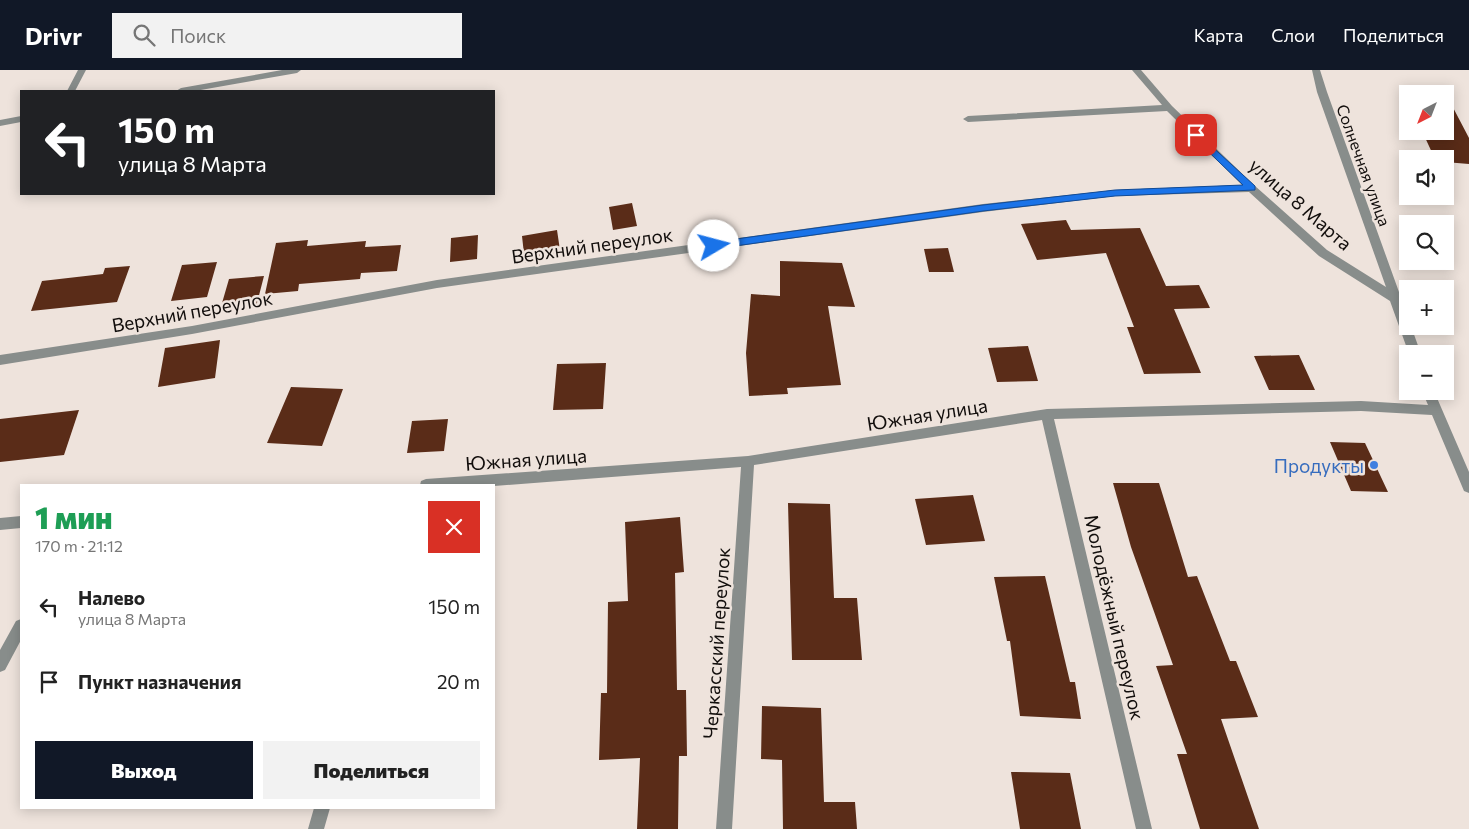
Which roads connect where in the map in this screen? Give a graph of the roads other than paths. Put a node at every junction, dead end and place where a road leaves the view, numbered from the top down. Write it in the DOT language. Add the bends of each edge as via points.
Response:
graph roads {
  1 [pos="82,70"];
  2 [pos="297,70"];
  3 [pos="1136,70"];
  4 [pos="1316,70"];
  5 [pos="71,90"];
  6 [pos="187,90"];
  7 [pos="1169,108"];
  8 [pos="968,119"];
  9 [pos="20,120"];
  10 [pos="0,123"];
  11 [pos="1252,188"];
  12 [pos="1396,298"];
  13 [pos="1412,345"];
  14 [pos="0,360"];
  15 [pos="1431,400"];
  16 [pos="1435,410"];
  17 [pos="1047,414"];
  18 [pos="748,461"];
  19 [pos="439,484"];
  20 [pos="1469,487"];
  21 [pos="20,522"];
  22 [pos="0,524"];
  23 [pos="20,628"];
  24 [pos="0,666"];
  25 [pos="322,809"];
  26 [pos="316,829"];
  27 [pos="724,829"];
  28 [pos="1144,829"];
  1 -- 5 [label="street"];
  2 -- 6 [label="street"];
  3 -- 7 [label="street, улица 8 Марта"];
  4 -- 12 [label="street, Солнечная улица"];
  7 -- 8 [label="street"];
  7 -- 11 [label="street, улица 8 Марта"];
  9 -- 10 [label="street"];
  11 -- 12 [label="street, улица 8 Марта" via="1323,253"];
  11 -- 14 [label="street, Верхний переулок" via="1115,193 964,210 437,284 192,330"];
  12 -- 13 [label="street"];
  15 -- 16 [label="street"];
  16 -- 17 [label="street, Южная улица" via="1361,406"];
  16 -- 20 [label="street"];
  17 -- 18 [label="street, Южная улица"];
  17 -- 28 [label="street, Молодёжный переулок"];
  18 -- 19 [label="street, Южная улица"];
  18 -- 27 [label="street, Черкасский переулок"];
  21 -- 22 [label="street"];
  23 -- 24 [label="street"];
  25 -- 26 [label="street"];
}
